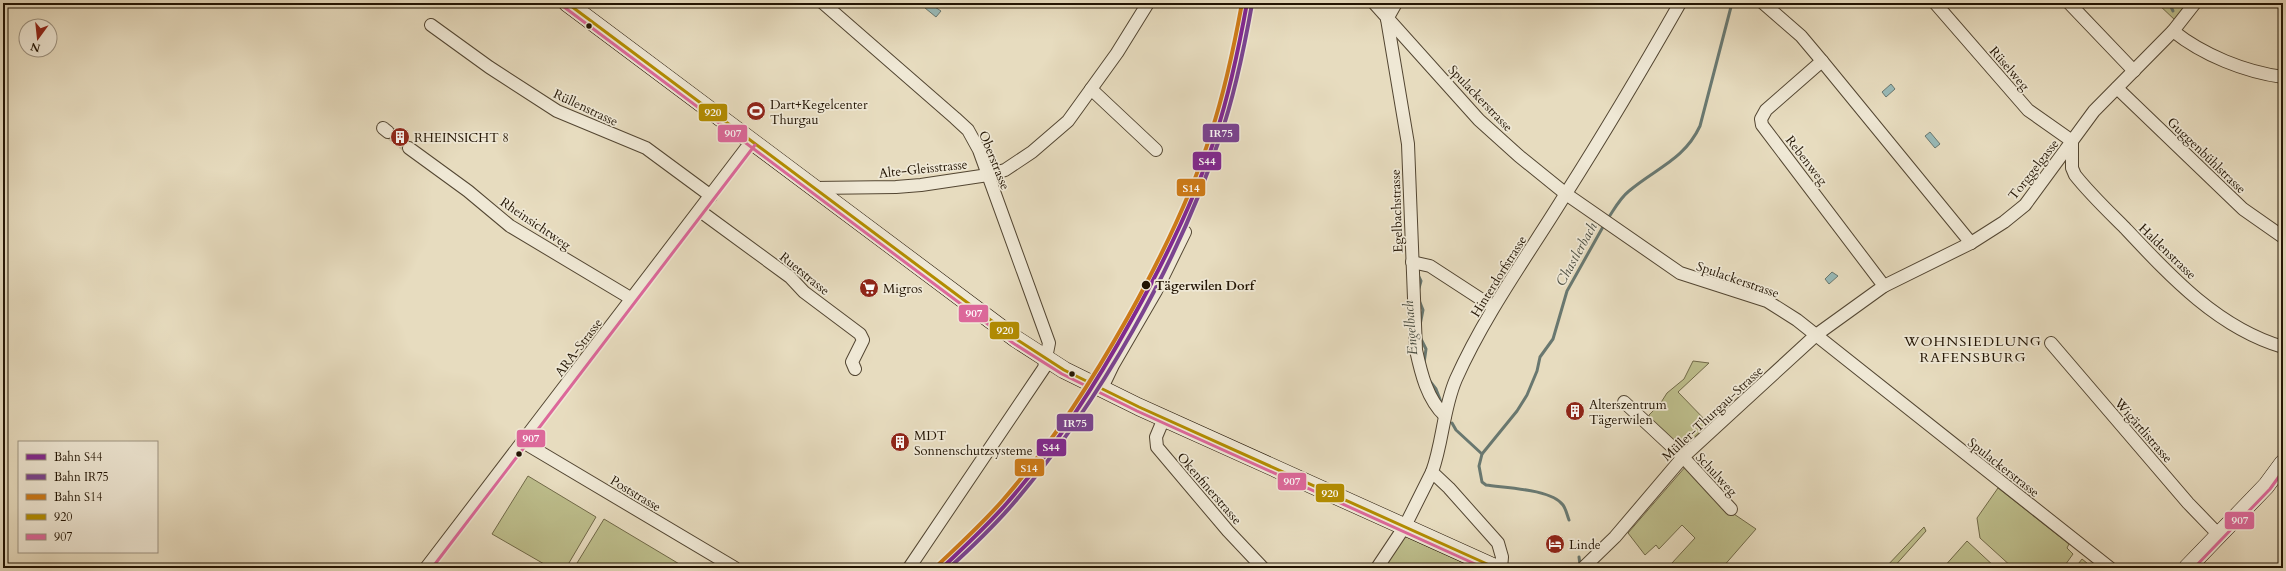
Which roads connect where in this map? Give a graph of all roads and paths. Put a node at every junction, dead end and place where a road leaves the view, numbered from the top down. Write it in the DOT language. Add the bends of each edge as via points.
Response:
graph roads {
  1 [pos="823,3"];
  2 [pos="1148,3"];
  3 [pos="1374,3"];
  4 [pos="1396,3"];
  5 [pos="1680,3"];
  6 [pos="1763,3"];
  7 [pos="1935,3"];
  8 [pos="2069,3"];
  9 [pos="2195,3"];
  10 [pos="569,4"];
  11 [pos="1387,19"];
  12 [pos="431,25"];
  13 [pos="2173,31"];
  14 [pos="1822,61"];
  15 [pos="2134,71"];
  16 [pos="2283,77"];
  17 [pos="2117,88"];
  18 [pos="1091,89"];
  19 [pos="2072,140"];
  20 [pos="751,142"];
  21 [pos="409,148"];
  22 [pos="1156,150"];
  23 [pos="988,175"];
  24 [pos="813,188"];
  25 [pos="1566,194"];
  26 [pos="711,196"];
  27 [pos="700,210"];
  28 [pos="1185,232"];
  29 [pos="2283,237"];
  30 [pos="1971,243"];
  31 [pos="1412,262"];
  32 [pos="1884,286"];
  33 [pos="632,299"];
  34 [pos="1493,307"];
  35 [pos="1816,336"];
  36 [pos="2051,343"];
  37 [pos="2283,347"];
  38 [pos="1046,359"];
  39 [pos="854,369"];
  40 [pos="1102,390"];
  41 [pos="1624,402"];
  42 [pos="1444,416"];
  43 [pos="1164,418"];
  44 [pos="523,442"];
  45 [pos="1683,457"];
  46 [pos="2283,464"];
  47 [pos="1432,472"];
  48 [pos="1731,509"];
  49 [pos="1405,526"];
  50 [pos="2218,534"];
  51 [pos="1585,567"];
  52 [pos="426,568"];
  53 [pos="735,568"];
  54 [pos="909,568"];
  55 [pos="1263,568"];
  56 [pos="1377,568"];
  57 [pos="1496,568"];
  58 [pos="1501,568"];
  59 [pos="2110,568"];
  60 [pos="2187,568"];
  1 -- 23 [label="street, Oberstrasse" via="968,130"];
  2 -- 18 [label="street, Alte-Gleisstrasse" via="1132,31"];
  3 -- 11 [label="street, Egelbachstrasse"];
  4 -- 11 [label="street"];
  5 -- 25 [label="street, Hinterdorfstrasse"];
  6 -- 14 [label="street" via="1801,36"];
  7 -- 19 [label="street, Rüselweg" via="2028,110"];
  8 -- 15 [label="street"];
  9 -- 13 [label="street, Torggelgasse"];
  10 -- 20 [label="street"];
  11 -- 25 [label="street, Spulackerstrasse" via="1479,120"];
  11 -- 31 [label="street, Egelbachstrasse" via="1408,144"];
  12 -- 26 [label="street, Rüllenstrasse" via="557,111 646,148"];
  13 -- 15 [label="street, Torggelgasse"];
  13 -- 16 [label="street" via="2232,64"];
  14 -- 30 [label="street"];
  14 -- 32 [label="street, Rebenweg" via="1766,110 1761,119 1762,124"];
  15 -- 17 [label="street, Torggelgasse"];
  17 -- 19 [label="street, Torggelgasse" via="2094,111"];
  17 -- 29 [label="street, Guggenbühlstrasse" via="2243,209"];
  18 -- 22 [label="street"];
  18 -- 23 [label="street, Alte-Gleisstrasse" via="1058,131 1012,166"];
  19 -- 30 [label="street, Torggelgasse" via="2025,206"];
  19 -- 37 [label="street, Haldenstrasse" via="2072,168 2075,175 2159,264 2219,317 2248,334"];
  20 -- 24 [label="street"];
  20 -- 26 [label="street, ARA-Strasse"];
  21 -- 33 [label="street, Rheinsichtweg" via="468,191 510,226"];
  23 -- 24 [label="street, Alte-Gleisstrasse" via="896,187"];
  23 -- 38 [label="street, Oberstrasse" via="1049,343"];
  24 -- 38 [label="street"];
  25 -- 34 [label="street, Hinterdorfstrasse"];
  25 -- 35 [label="street, Spulackerstrasse" via="1680,273 1767,302 1797,320"];
  26 -- 27 [label="street, ARA-Strasse"];
  27 -- 33 [label="street, ARA-Strasse"];
  27 -- 39 [label="street, Ruetstrasse" via="790,277 804,292 860,334 863,340 852,362"];
  28 -- 40 [label="street"];
  30 -- 32 [label="street, Torggelgasse"];
  31 -- 34 [label="street" via="1430,266"];
  31 -- 42 [label="street, Egelbachstrasse" via="1416,350 1422,378 1437,409"];
  32 -- 35 [label="street, Torggelgasse"];
  33 -- 44 [label="street, ARA-Strasse"];
  34 -- 42 [label="street, Hinterdorfstrasse" via="1456,379"];
  35 -- 45 [label="street, Müller-Thurgau-Strasse"];
  35 -- 59 [label="street, Spulackerstrasse"];
  36 -- 50 [label="street, Wigärtlistrasse"];
  38 -- 40 [label="street"];
  38 -- 54 [label="street, Oberstrasse" via="1044,368"];
  40 -- 43 [label="street"];
  41 -- 45 [label="street, Schulweg"];
  42 -- 47 [label="street, Hinterdorfstrasse" via="1437,460"];
  43 -- 49 [label="street"];
  43 -- 55 [label="street, Okenfinerstrasse" via="1156,437 1157,447"];
  44 -- 52 [label="street, ARA-Strasse"];
  44 -- 53 [label="street, Poststrasse"];
  45 -- 48 [label="street, Schulweg"];
  45 -- 51 [label="street, Müller-Thurgau-Strasse" via="1615,537"];
  46 -- 50 [label="street" via="2266,486"];
  47 -- 49 [label="street, Hinterdorfstrasse"];
  47 -- 58 [label="street" via="1498,543 1502,557"];
  49 -- 56 [label="street, Hinterdorfstrasse"];
  49 -- 57 [label="street"];
  50 -- 60 [label="street"];
}
